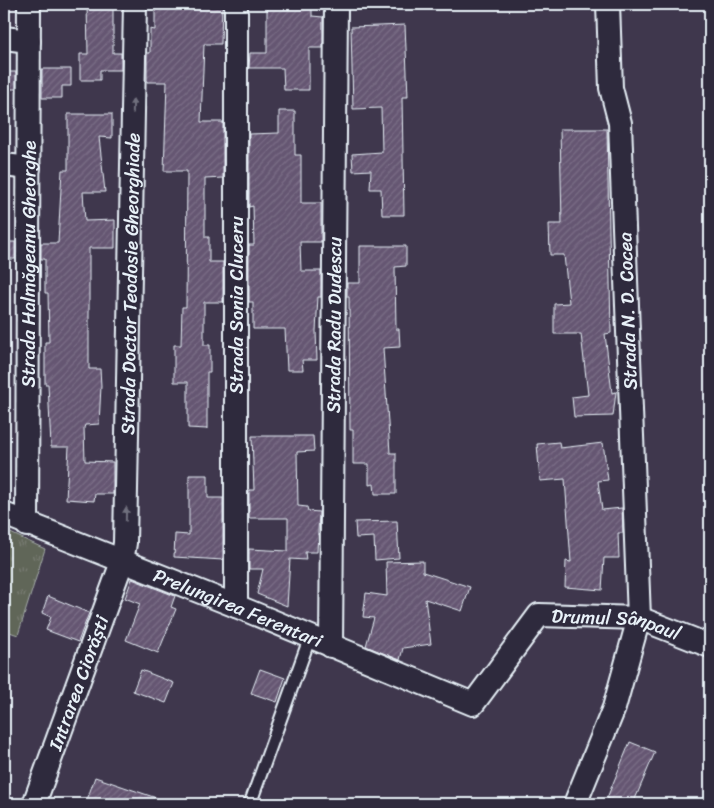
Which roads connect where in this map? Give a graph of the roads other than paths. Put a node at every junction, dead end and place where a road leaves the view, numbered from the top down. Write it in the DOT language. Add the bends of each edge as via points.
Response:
graph roads {
  1 [pos="29,4"];
  2 [pos="135,4"];
  3 [pos="236,4"];
  4 [pos="336,4"];
  5 [pos="608,4"];
  6 [pos="4,38"];
  7 [pos="29,40"];
  8 [pos="4,165"];
  9 [pos="29,168"];
  10 [pos="4,514"];
  11 [pos="27,525"];
  12 [pos="122,562"];
  13 [pos="236,606"];
  14 [pos="639,618"];
  15 [pos="310,637"];
  16 [pos="331,646"];
  17 [pos="710,646"];
  18 [pos="473,704"];
  19 [pos="34,804"];
  20 [pos="250,804"];
  21 [pos="575,804"];
  1 -- 7 [label="street, Strada Halmăgeanu Gheorghe"];
  12 -- 2 [label="street, Strada Doctor Teodosie Gheorghiade, one-way" via="126,543"];
  3 -- 13 [label="street, Strada Sonia Cluceru"];
  4 -- 16 [label="street, Strada Radu Dudescu"];
  5 -- 14 [label="street, Strada N. D. Cocea" via="611,88 620,133"];
  6 -- 7 [label="street"];
  7 -- 9 [label="street, Strada Halmăgeanu Gheorghe"];
  8 -- 9 [label="street"];
  9 -- 11 [label="street, Strada Halmăgeanu Gheorghe"];
  10 -- 11 [label="street, Prelungirea Ferentari"];
  11 -- 12 [label="street, Prelungirea Ferentari"];
  12 -- 13 [label="street, Prelungirea Ferentari"];
  12 -- 19 [label="street, Intrarea Ciorăști"];
  13 -- 15 [label="street, Prelungirea Ferentari"];
  14 -- 17 [label="street, Drumul Sânpaul"];
  14 -- 18 [label="street, Drumul Sânpaul" via="539,615"];
  14 -- 21 [label="street, Strada N. D. Cocea" via="614,708"];
  15 -- 16 [label="street, Prelungirea Ferentari"];
  15 -- 20 [label="lane"];
  16 -- 18 [label="street, Prelungirea Ferentari"];
}
